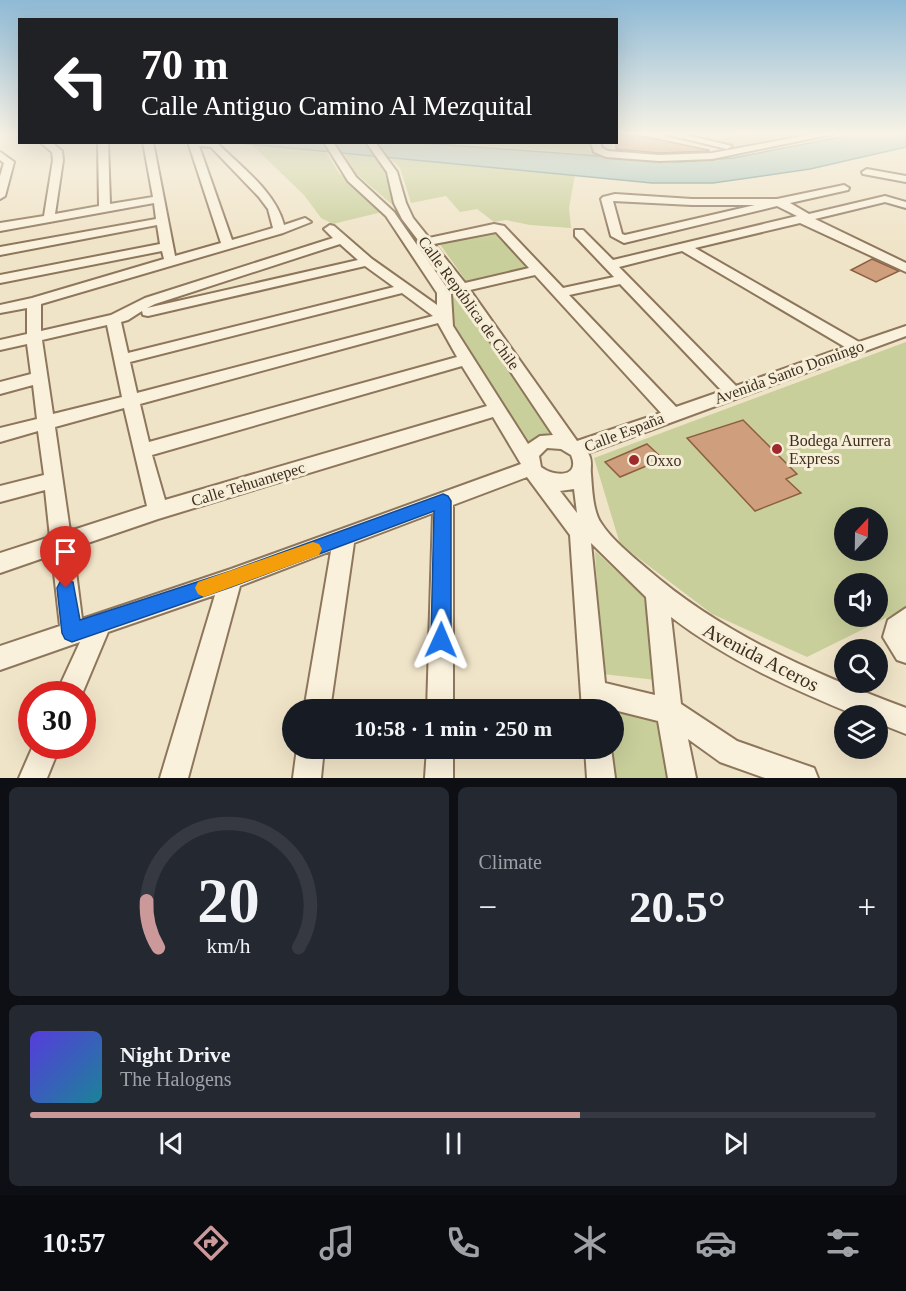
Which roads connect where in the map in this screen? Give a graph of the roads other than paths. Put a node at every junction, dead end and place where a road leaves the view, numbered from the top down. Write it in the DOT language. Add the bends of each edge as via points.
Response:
graph roads {
  1 [pos="7,170"];
  2 [pos="56,170"];
  3 [pos="104,170"];
  4 [pos="153,170"];
  5 [pos="203,170"];
  6 [pos="239,170"];
  7 [pos="345,170"];
  8 [pos="390,170"];
  9 [pos="906,170"];
  10 [pos="867,172"];
  11 [pos="894,176"];
  12 [pos="906,179"];
  13 [pos="844,188"];
  14 [pos="0,196"];
  15 [pos="159,199"];
  16 [pos="773,203"];
  17 [pos="906,205"];
  18 [pos="105,208"];
  19 [pos="663,214"];
  20 [pos="49,218"];
  21 [pos="804,219"];
  22 [pos="162,221"];
  23 [pos="305,222"];
  24 [pos="0,227"];
  25 [pos="330,229"];
  26 [pos="279,230"];
  27 [pos="579,233"];
  28 [pos="340,240"];
  29 [pos="426,242"];
  30 [pos="228,245"];
  31 [pos="167,246"];
  32 [pos="682,246"];
  33 [pos="0,251"];
  34 [pos="170,262"];
  35 [pos="367,262"];
  36 [pos="610,265"];
  37 [pos="906,268"];
  38 [pos="539,270"];
  39 [pos="0,279"];
  40 [pos="623,279"];
  41 [pos="462,288"];
  42 [pos="403,289"];
  43 [pos="444,293"];
  44 [pos="561,293"];
  45 [pos="34,302"];
  46 [pos="0,309"];
  47 [pos="444,317"];
  48 [pos="113,320"];
  49 [pos="906,331"];
  50 [pos="34,337"];
  51 [pos="0,345"];
  52 [pos="856,347"];
  53 [pos="123,359"];
  54 [pos="467,359"];
  55 [pos="39,378"];
  56 [pos="0,388"];
  57 [pos="732,392"];
  58 [pos="130,402"];
  59 [pos="498,409"];
  60 [pos="672,414"];
  61 [pos="46,423"];
  62 [pos="0,435"];
  63 [pos="573,447"];
  64 [pos="142,451"];
  65 [pos="532,467"];
  66 [pos="581,473"];
  67 [pos="54,480"];
  68 [pos="0,494"];
  69 [pos="443,501"];
  70 [pos="158,511"];
  71 [pos="587,531"];
  72 [pos="344,538"];
  73 [pos="61,544"];
  74 [pos="0,563"];
  75 [pos="231,579"];
  76 [pos="657,595"];
  77 [pos="906,619"];
  78 [pos="99,624"];
  79 [pos="72,633"];
  80 [pos="906,651"];
  81 [pos="0,658"];
  82 [pos="75,681"];
  83 [pos="319,699"];
  84 [pos="440,699"];
  85 [pos="594,699"];
  86 [pos="624,705"];
  87 [pos="669,711"];
  88 [pos="906,721"];
  89 [pos="41,759"];
  90 [pos="310,759"];
  91 [pos="440,759"];
  92 [pos="599,759"];
  93 [pos="33,778"];
  94 [pos="174,778"];
  95 [pos="307,778"];
  96 [pos="439,778"];
  97 [pos="601,778"];
  98 [pos="682,778"];
  99 [pos="804,778"];
  1 -- 14 [label="street"];
  2 -- 20 [label="street"];
  3 -- 18 [label="street"];
  4 -- 15 [label="street"];
  5 -- 30 [label="street"];
  6 -- 26 [label="street" via="270,202"];
  7 -- 43 [label="street, Calle República de Chile" via="390,214"];
  8 -- 29 [label="street, Calle República de Chile" via="404,213"];
  9 -- 11 [label="street"];
  10 -- 11 [label="street"];
  11 -- 12 [label="street"];
  13 -- 16 [label="street"];
  15 -- 18 [label="street"];
  15 -- 22 [label="street"];
  16 -- 19 [label="street"];
  16 -- 19 [label="street"];
  16 -- 21 [label="street"];
  17 -- 21 [label="street" via="885,198"];
  18 -- 20 [label="street"];
  19 -- 19 [label="street" via="624,238 618,237 607,201 615,197"];
  20 -- 24 [label="street"];
  21 -- 32 [label="street"];
  21 -- 37 [label="street"];
  22 -- 31 [label="street"];
  22 -- 33 [label="street"];
  23 -- 26 [label="street"];
  25 -- 28 [label="street"];
  26 -- 30 [label="street"];
  27 -- 36 [label="street"];
  28 -- 35 [label="street"];
  28 -- 48 [label="street" via="150,302"];
  29 -- 38 [label="street" via="498,228"];
  29 -- 41 [label="street, Calle República de Chile"];
  30 -- 34 [label="street"];
  31 -- 34 [label="street"];
  31 -- 39 [label="street"];
  32 -- 36 [label="street"];
  32 -- 52 [label="street"];
  34 -- 45 [label="street"];
  35 -- 42 [label="street"];
  35 -- 48 [label="street"];
  36 -- 40 [label="street"];
  38 -- 41 [label="street"];
  38 -- 44 [label="street"];
  40 -- 44 [label="street"];
  40 -- 57 [label="street"];
  41 -- 43 [label="street"];
  41 -- 63 [label="street, Calle República de Chile"];
  42 -- 47 [label="street"];
  42 -- 53 [label="street"];
  43 -- 47 [label="street, Calle República de Chile"];
  44 -- 60 [label="street"];
  45 -- 46 [label="street"];
  45 -- 50 [label="street"];
  47 -- 54 [label="street, Calle República de Chile"];
  47 -- 58 [label="street"];
  48 -- 50 [label="street"];
  48 -- 53 [label="street"];
  49 -- 52 [label="street, Avenida Santo Domingo"];
  50 -- 51 [label="street"];
  50 -- 55 [label="street"];
  52 -- 57 [label="street, Avenida Santo Domingo"];
  53 -- 58 [label="street"];
  54 -- 59 [label="street, Calle República de Chile"];
  54 -- 64 [label="street"];
  55 -- 56 [label="street"];
  55 -- 61 [label="street"];
  57 -- 60 [label="street, Avenida Santo Domingo"];
  58 -- 61 [label="street"];
  58 -- 64 [label="street"];
  59 -- 65 [label="street, Calle República de Chile"];
  59 -- 70 [label="street, Calle Tehuantepec"];
  60 -- 63 [label="street, Calle España"];
  61 -- 62 [label="street"];
  61 -- 67 [label="street"];
  63 -- 65 [label="street" via="555,441 539,444 530,454"];
  63 -- 66 [label="street" via="583,461"];
  64 -- 70 [label="street"];
  65 -- 66 [label="street" via="549,482 564,483"];
  65 -- 69 [label="street"];
  65 -- 71 [label="street, Calle República de Chile"];
  66 -- 71 [label="street"];
  67 -- 68 [label="street"];
  67 -- 73 [label="street"];
  69 -- 72 [label="street"];
  69 -- 84 [label="street"];
  70 -- 73 [label="street, Calle Tehuantepec"];
  71 -- 76 [label="street, Avenida Aceros"];
  71 -- 85 [label="street"];
  72 -- 75 [label="street"];
  72 -- 83 [label="street"];
  73 -- 74 [label="street, Calle Tehuantepec"];
  73 -- 79 [label="street"];
  75 -- 78 [label="street"];
  75 -- 94 [label="street"];
  76 -- 87 [label="street"];
  76 -- 88 [label="street, Avenida Aceros" via="758,660"];
  77 -- 80 [label="street" via="896,628 895,637"];
  78 -- 79 [label="street"];
  78 -- 82 [label="street"];
  79 -- 81 [label="street"];
  86 -- 87 [label="street"];
  87 -- 98 [label="street"];
  87 -- 99 [label="street" via="730,752"];
  89 -- 93 [label="street"];
  90 -- 95 [label="street"];
  91 -- 96 [label="street"];
  92 -- 97 [label="street"];
}
